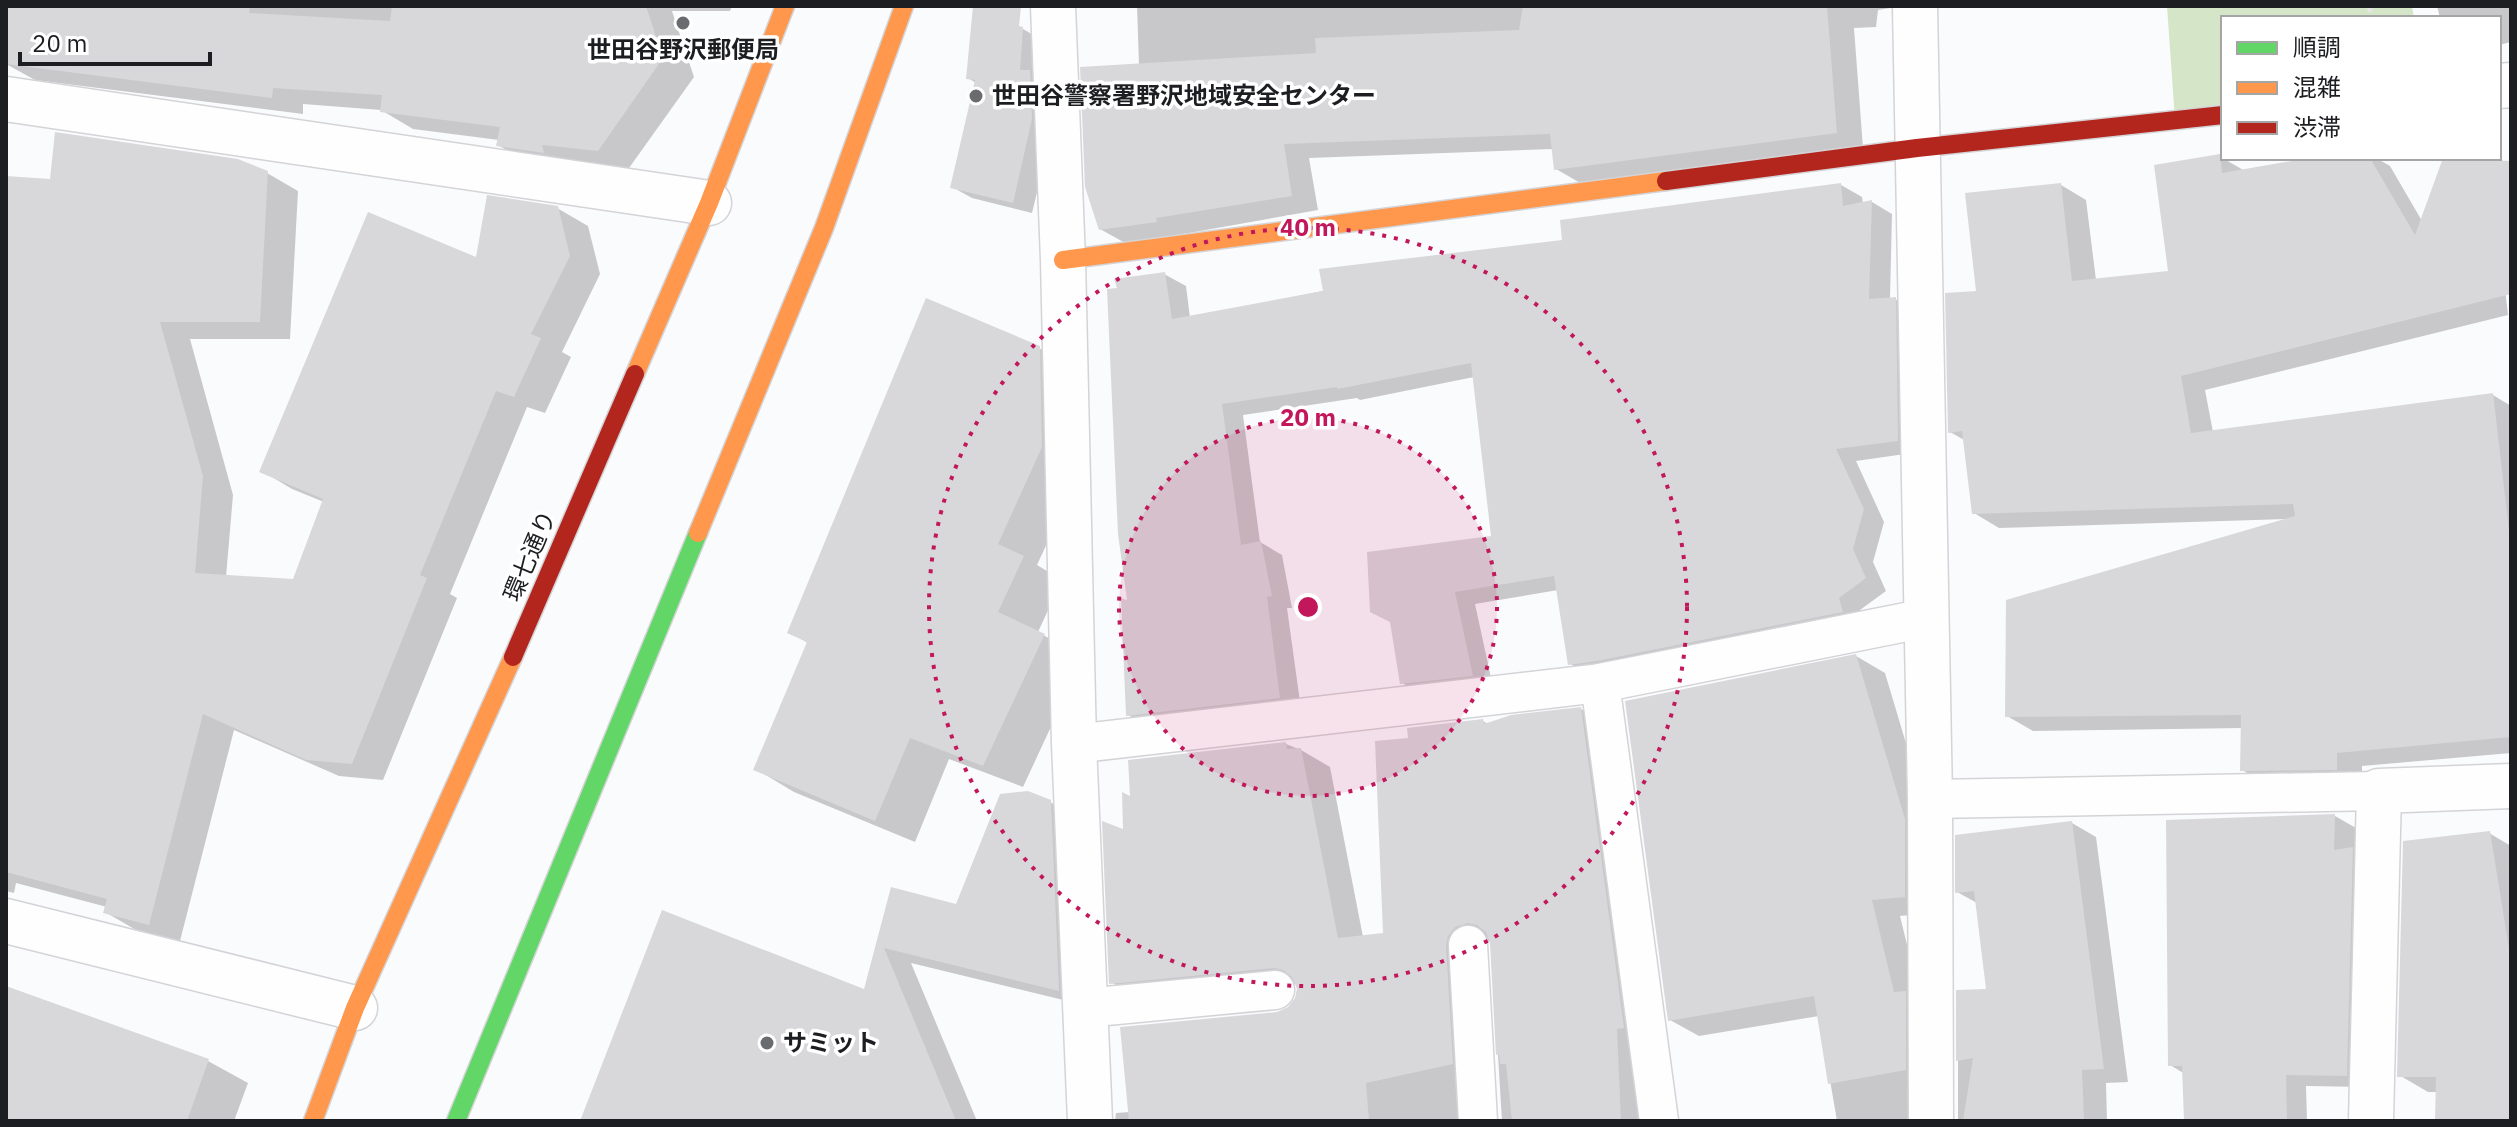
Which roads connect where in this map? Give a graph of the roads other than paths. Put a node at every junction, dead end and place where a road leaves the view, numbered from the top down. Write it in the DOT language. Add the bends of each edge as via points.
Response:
graph roads {
  1 [pos="785,6"];
  2 [pos="904,6"];
  3 [pos="1053,6"];
  4 [pos="1915,6"];
  5 [pos="6,99"];
  6 [pos="2221,115"];
  7 [pos="1917,148"];
  8 [pos="709,203"];
  9 [pos="1063,260"];
  10 [pos="1926,618"];
  11 [pos="1600,683"];
  12 [pos="1074,744"];
  13 [pos="2511,786"];
  14 [pos="2379,791"];
  15 [pos="1930,799"];
  16 [pos="6,921"];
  17 [pos="1468,945"];
  18 [pos="1275,990"];
  19 [pos="355,1008"];
  20 [pos="1085,1008"];
  21 [pos="313,1121"];
  22 [pos="456,1121"];
  23 [pos="1090,1121"];
  24 [pos="1478,1121"];
  25 [pos="1659,1121"];
  26 [pos="1931,1121"];
  27 [pos="2371,1121"];
  1 -- 8 [label="main road, 環七通り"];
  2 -- 22 [label="main road" via="824,228"];
  3 -- 9 [label="street"];
  4 -- 7 [label="street"];
  5 -- 8 [label="street"];
  6 -- 7 [label="main road"];
  7 -- 9 [label="main road"];
  7 -- 10 [label="street"];
  8 -- 19 [label="main road, 環七通り" via="472,752"];
  9 -- 12 [label="street"];
  10 -- 11 [label="lane"];
  10 -- 15 [label="street"];
  11 -- 12 [label="lane"];
  11 -- 25 [label="lane"];
  12 -- 20 [label="street"];
  13 -- 14 [label="street"];
  14 -- 15 [label="lane"];
  14 -- 27 [label="street"];
  15 -- 26 [label="street"];
  16 -- 19 [label="street"];
  17 -- 24 [label="lane"];
  18 -- 20 [label="lane"];
  19 -- 21 [label="main road, 環七通り"];
  20 -- 23 [label="street"];
}
